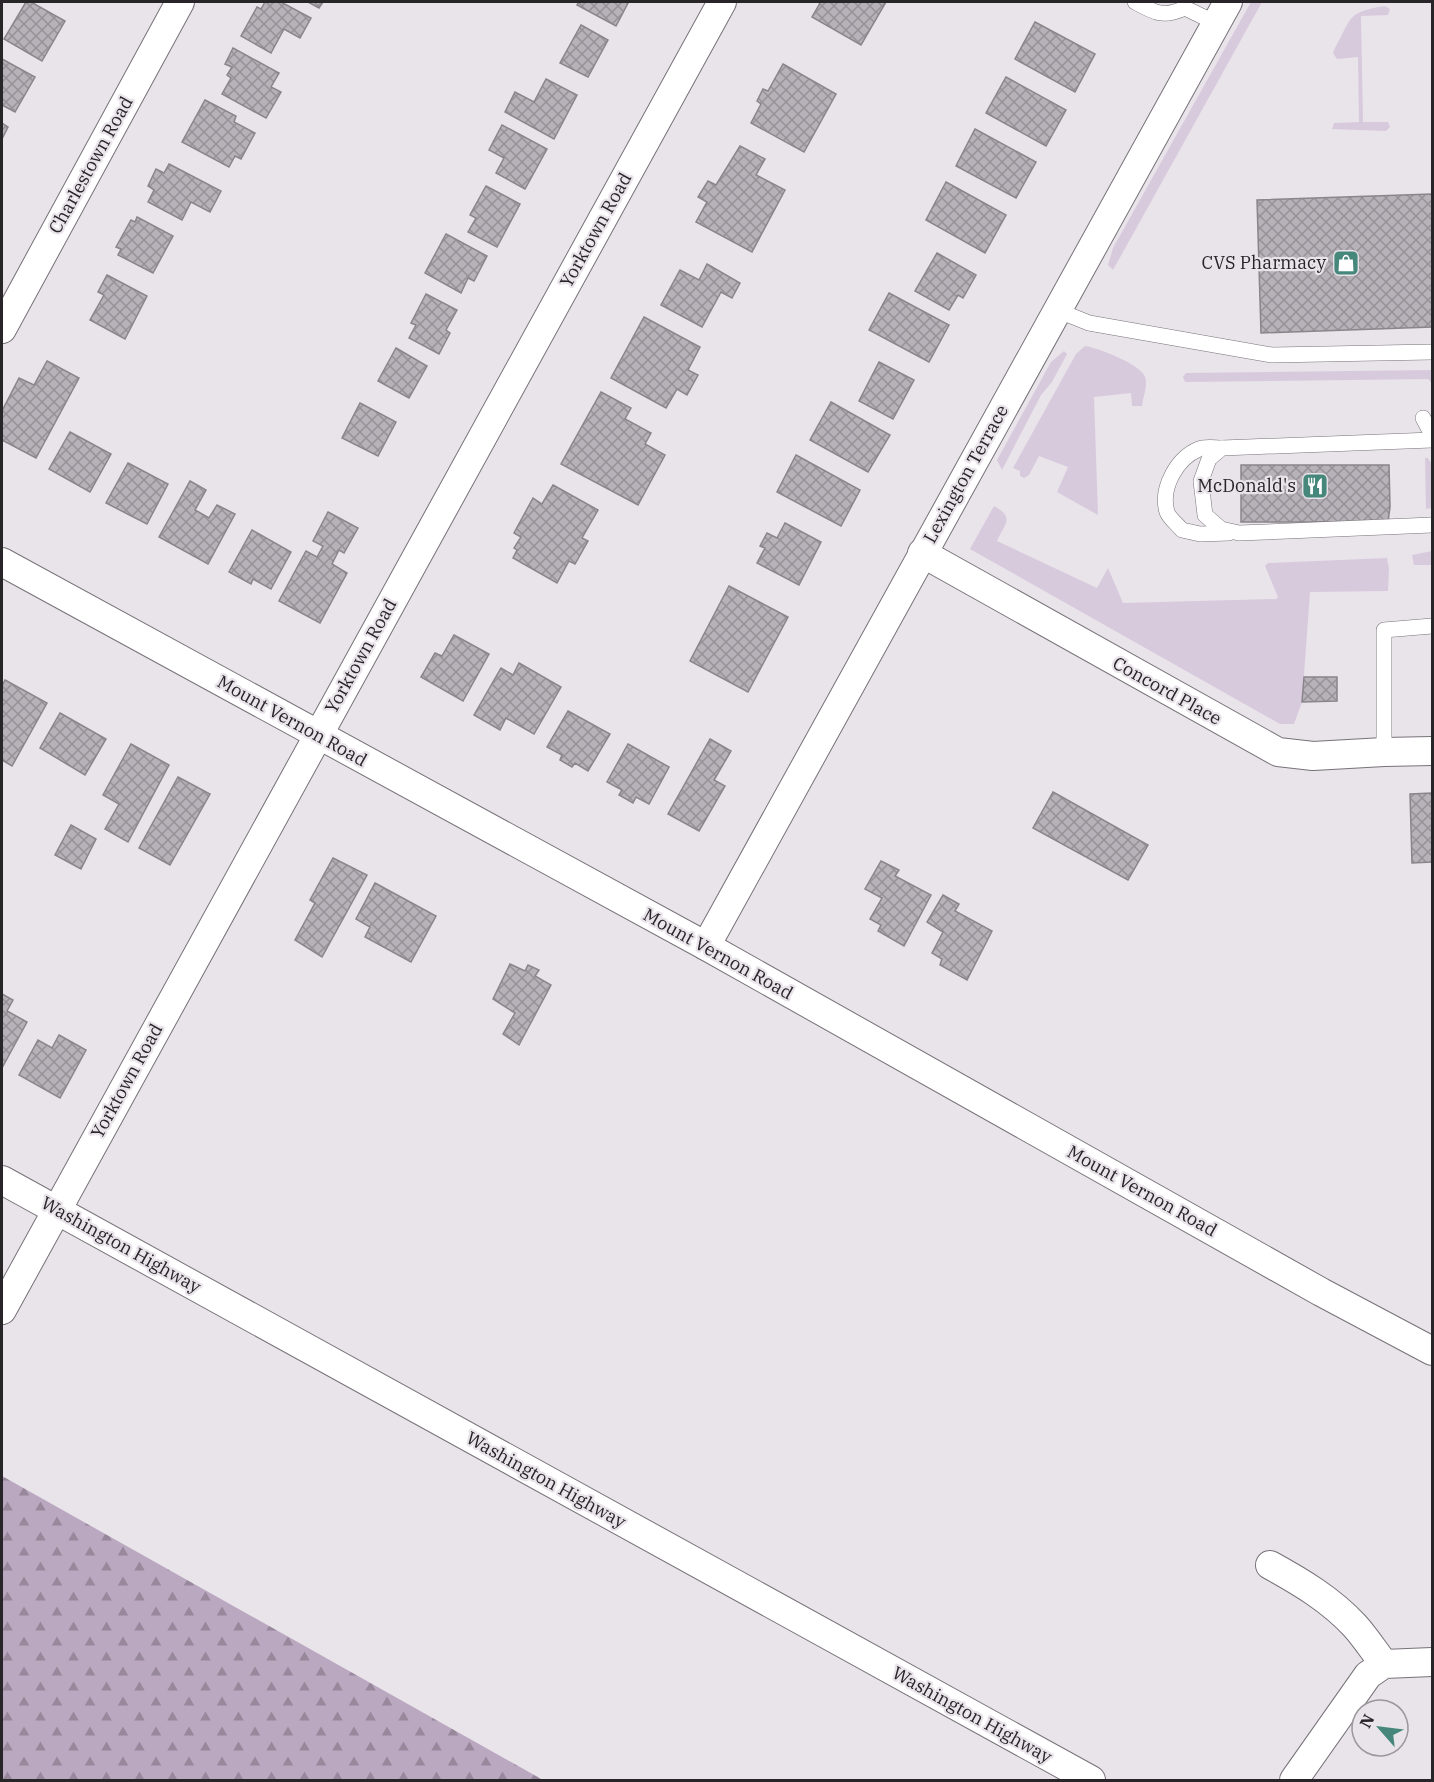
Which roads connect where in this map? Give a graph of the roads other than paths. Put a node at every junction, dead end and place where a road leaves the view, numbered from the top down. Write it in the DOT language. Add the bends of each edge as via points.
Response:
graph roads {
  1 [pos="180,2"];
  2 [pos="722,2"];
  3 [pos="1135,2"];
  4 [pos="1222,12"];
  5 [pos="1059,311"];
  6 [pos="2,329"];
  7 [pos="1432,352"];
  8 [pos="1422,418"];
  9 [pos="1432,435"];
  10 [pos="1432,440"];
  11 [pos="1222,448"];
  12 [pos="1432,525"];
  13 [pos="1239,533"];
  14 [pos="922,553"];
  15 [pos="2,562"];
  16 [pos="1432,626"];
  17 [pos="318,736"];
  18 [pos="1384,752"];
  19 [pos="1432,752"];
  20 [pos="706,946"];
  21 [pos="2,1180"];
  22 [pos="56,1210"];
  23 [pos="2,1310"];
  24 [pos="1432,1350"];
  25 [pos="1270,1565"];
  26 [pos="1432,1662"];
  27 [pos="1383,1664"];
  28 [pos="1091,1780"];
  29 [pos="1294,1780"];
  1 -- 6 [label="street, Charlestown Road"];
  2 -- 17 [label="street, Yorktown Road"];
  3 -- 4 [label="lane" via="1156,14 1172,14 1185,8"];
  4 -- 5 [label="street, Lexington Terrace"];
  5 -- 7 [label="lane" via="1089,322 1272,355"];
  5 -- 14 [label="street, Lexington Terrace"];
  8 -- 9 [label="lane"];
  10 -- 11 [label="lane"];
  11 -- 13 [label="lane" via="1209,459 1201,481 1205,515 1221,529"];
  11 -- 13 [label="lane" via="1201,447 1187,456 1172,474 1167,512 1182,530 1200,534"];
  12 -- 13 [label="lane"];
  14 -- 18 [label="street, Concord Place" via="1278,752 1313,756"];
  14 -- 20 [label="street, Lexington Terrace"];
  15 -- 17 [label="street, Mount Vernon Road"];
  16 -- 18 [label="lane" via="1384,630"];
  17 -- 20 [label="street, Mount Vernon Road"];
  17 -- 22 [label="street, Yorktown Road"];
  18 -- 19 [label="street, Concord Place"];
  20 -- 24 [label="street, Mount Vernon Road" via="1321,1292"];
  21 -- 22 [label="street, Washington Highway"];
  22 -- 23 [label="street, Yorktown Road"];
  22 -- 28 [label="street, Washington Highway"];
  25 -- 27 [label="street" via="1337,1608"];
  26 -- 27 [label="street"];
  27 -- 29 [label="street" via="1368,1675"];
}
